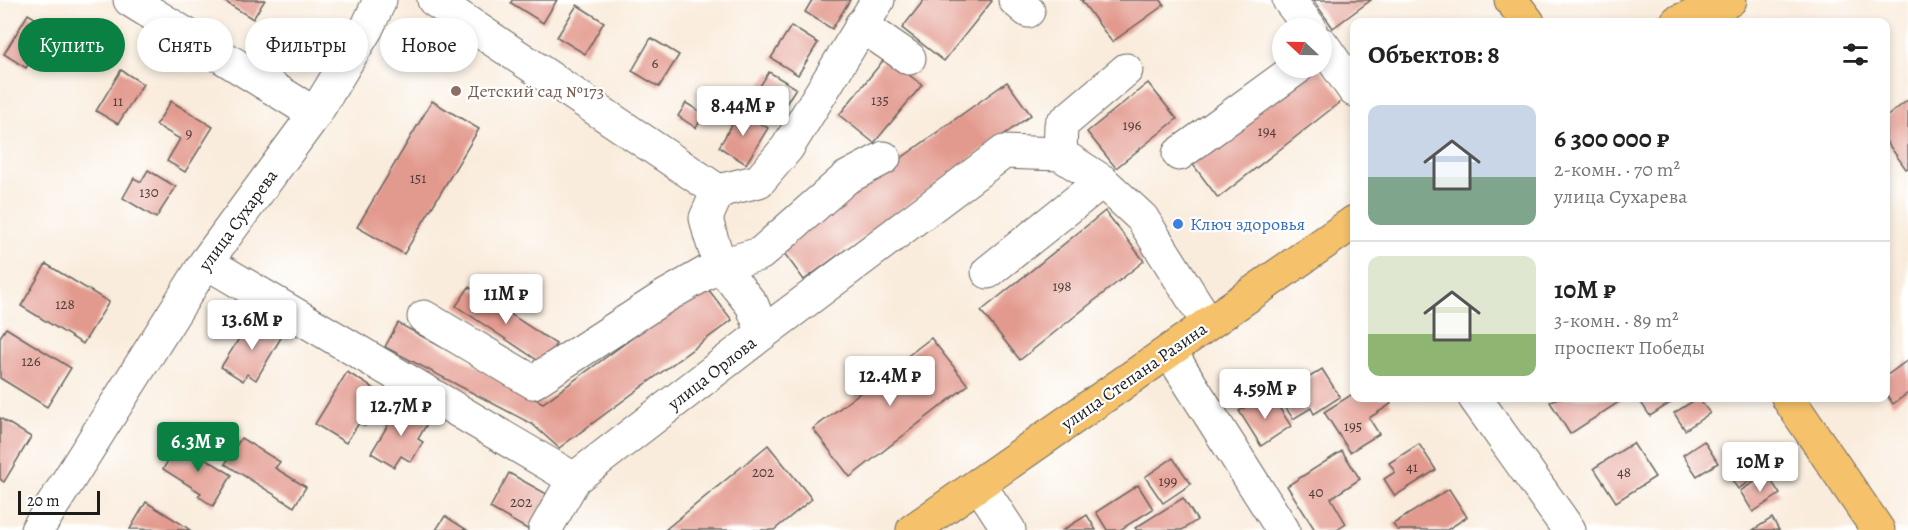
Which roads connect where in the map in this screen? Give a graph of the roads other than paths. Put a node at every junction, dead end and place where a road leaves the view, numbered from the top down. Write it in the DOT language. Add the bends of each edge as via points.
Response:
graph roads {
  1 [pos="130,0"];
  2 [pos="380,0"];
  3 [pos="434,0"];
  4 [pos="1289,0"];
  5 [pos="1512,0"];
  6 [pos="1730,0"];
  7 [pos="870,12"];
  8 [pos="1302,18"];
  9 [pos="1525,18"];
  10 [pos="1687,18"];
  11 [pos="909,58"];
  12 [pos="1332,60"];
  13 [pos="1126,69"];
  14 [pos="1283,78"];
  15 [pos="1350,85"];
  16 [pos="315,114"];
  17 [pos="1060,154"];
  18 [pos="1179,154"];
  19 [pos="884,158"];
  20 [pos="1102,181"];
  21 [pos="718,191"];
  22 [pos="1350,227"];
  23 [pos="206,262"];
  24 [pos="720,265"];
  25 [pos="988,272"];
  26 [pos="423,317"];
  27 [pos="1208,323"];
  28 [pos="764,333"];
  29 [pos="1170,352"];
  30 [pos="1478,402"];
  31 [pos="1791,402"];
  32 [pos="574,479"];
  33 [pos="979,484"];
  34 [pos="37,530"];
  35 [pos="544,530"];
  36 [pos="913,530"];
  37 [pos="1009,530"];
  38 [pos="1283,530"];
  39 [pos="1569,530"];
  40 [pos="1878,530"];
  1 -- 16 [label="street"];
  2 -- 16 [label="street, улица Сухарева"];
  3 -- 21 [label="street"];
  4 -- 8 [label="street"];
  5 -- 9 [label="main road"];
  6 -- 10 [label="main road"];
  7 -- 11 [label="street"];
  7 -- 21 [label="street" via="787,148 759,180"];
  12 -- 15 [label="street"];
  13 -- 17 [label="street" via="1061,125"];
  14 -- 18 [label="street"];
  16 -- 23 [label="street, улица Сухарева"];
  17 -- 20 [label="street"];
  17 -- 28 [label="street" via="1004,152"];
  19 -- 24 [label="street" via="846,178 760,254"];
  20 -- 25 [label="street"];
  20 -- 27 [label="street" via="1142,219"];
  21 -- 24 [label="street, улица Орлова" via="706,218"];
  22 -- 27 [label="main road, улица Степана Разина"];
  23 -- 32 [label="street"];
  23 -- 34 [label="street, улица Сухарева"];
  24 -- 26 [label="street" via="532,382"];
  24 -- 28 [label="street, улица Орлова" via="753,305"];
  27 -- 29 [label="main road, улица Степана Разина"];
  28 -- 32 [label="street, улица Орлова"];
  29 -- 33 [label="main road, улица Степана Разина"];
  29 -- 38 [label="street"];
  30 -- 39 [label="street"];
  31 -- 40 [label="main road"];
  32 -- 35 [label="street, улица Орлова"];
  33 -- 36 [label="main road, улица Степана Разина"];
  33 -- 37 [label="street"];
}
